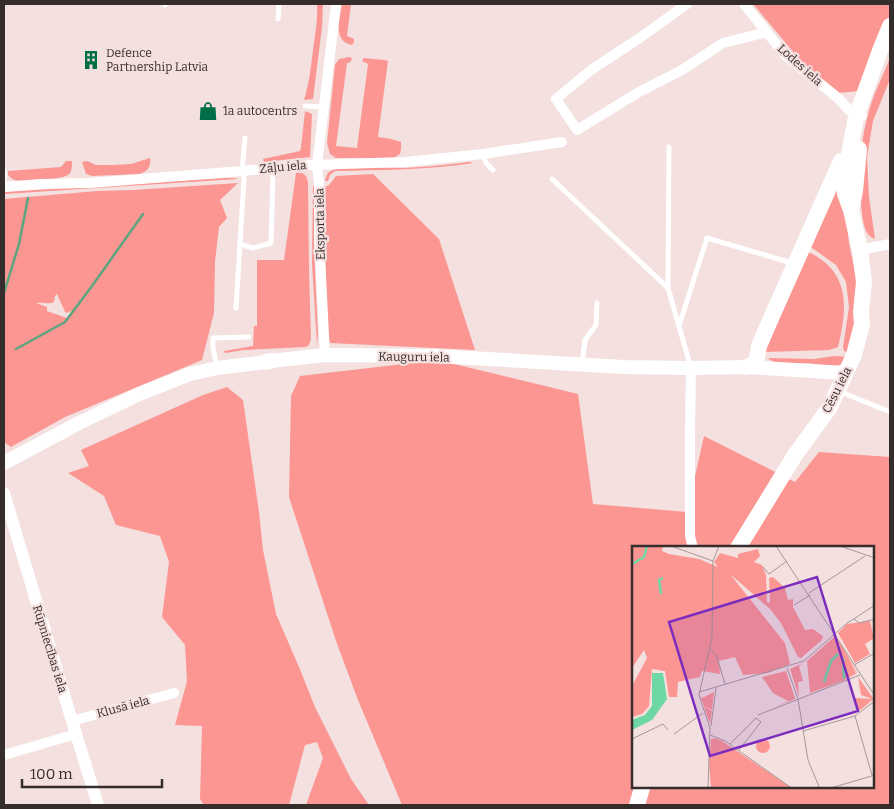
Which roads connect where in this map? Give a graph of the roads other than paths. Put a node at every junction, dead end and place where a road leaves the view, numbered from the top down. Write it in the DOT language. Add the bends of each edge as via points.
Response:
graph roads {
  1 [pos="279,4"];
  2 [pos="336,4"];
  3 [pos="688,4"];
  4 [pos="744,4"];
  5 [pos="278,19"];
  6 [pos="890,26"];
  7 [pos="767,32"];
  8 [pos="890,52"];
  9 [pos="305,106"];
  10 [pos="323,107"];
  11 [pos="861,115"];
  12 [pos="853,134"];
  13 [pos="245,138"];
  14 [pos="562,142"];
  15 [pos="669,147"];
  16 [pos="483,154"];
  17 [pos="317,165"];
  18 [pos="493,170"];
  19 [pos="4,171"];
  20 [pos="242,171"];
  21 [pos="273,174"];
  22 [pos="552,179"];
  23 [pos="4,187"];
  24 [pos="851,210"];
  25 [pos="240,244"];
  26 [pos="890,244"];
  27 [pos="860,250"];
  28 [pos="796,264"];
  29 [pos="668,288"];
  30 [pos="597,303"];
  31 [pos="236,308"];
  32 [pos="679,326"];
  33 [pos="249,337"];
  34 [pos="325,355"];
  35 [pos="582,365"];
  36 [pos="747,367"];
  37 [pos="217,368"];
  38 [pos="691,368"];
  39 [pos="846,373"];
  40 [pos="838,391"];
  41 [pos="890,412"];
  42 [pos="4,463"];
  43 [pos="4,493"];
  44 [pos="692,546"];
  45 [pos="739,546"];
  46 [pos="174,693"];
  47 [pos="72,721"];
  48 [pos="76,734"];
  49 [pos="4,755"];
  50 [pos="642,789"];
  51 [pos="98,805"];
  52 [pos="636,805"];
  1 -- 5 [label="lane"];
  2 -- 10 [label="street, Eksporta iela"];
  3 -- 7 [label="street" via="591,70 556,99 577,130 723,44"];
  4 -- 7 [label="street, Lodes iela"];
  6 -- 11 [label="main road, Cēsu iela"];
  7 -- 11 [label="street, Lodes iela" via="786,56 849,110"];
  8 -- 11 [label="main road, Cēsu iela"];
  9 -- 10 [label="lane"];
  10 -- 17 [label="street, Eksporta iela"];
  11 -- 12 [label="main road, Cēsu iela"];
  11 -- 24 [label="main road, Cēsu iela"];
  12 -- 24 [label="main road, Cēsu iela" via="844,180"];
  12 -- 28 [label="main road"];
  13 -- 20 [label="lane"];
  14 -- 16 [label="street, Zāļu iela"];
  15 -- 29 [label="lane"];
  16 -- 17 [label="street, Zāļu iela" via="404,162"];
  16 -- 18 [label="lane"];
  17 -- 20 [label="street, Zāļu iela"];
  17 -- 34 [label="street, Eksporta iela"];
  19 -- 23 [label="lane"];
  20 -- 23 [label="street, Zāļu iela"];
  20 -- 25 [label="lane"];
  21 -- 25 [label="lane" via="271,243 252,248"];
  22 -- 29 [label="lane"];
  24 -- 27 [label="main road, Cēsu iela"];
  25 -- 31 [label="lane"];
  26 -- 27 [label="street"];
  27 -- 39 [label="main road, Cēsu iela" via="864,282 862,324"];
  28 -- 32 [label="lane" via="707,238"];
  28 -- 36 [label="main road" via="759,346 756,363"];
  29 -- 32 [label="lane"];
  30 -- 35 [label="lane" via="596,325 585,340"];
  32 -- 38 [label="lane"];
  33 -- 37 [label="lane" via="213,338"];
  34 -- 35 [label="main road, Kauguru iela" via="436,356"];
  34 -- 37 [label="main road, Kauguru iela"];
  35 -- 38 [label="main road, Kauguru iela"];
  36 -- 38 [label="main road, Kauguru iela"];
  36 -- 39 [label="main road, Kauguru iela"];
  37 -- 42 [label="main road, Kauguru iela" via="190,374 137,395"];
  38 -- 44 [label="street"];
  39 -- 40 [label="main road, Cēsu iela"];
  40 -- 41 [label="lane"];
  40 -- 45 [label="main road, Cēsu iela"];
  43 -- 47 [label="street, Rūpniecības iela"];
  46 -- 47 [label="street, Klusā iela"];
  47 -- 48 [label="street, Rūpniecības iela"];
  48 -- 49 [label="street"];
  48 -- 51 [label="street, Rūpniecības iela"];
  50 -- 52 [label="main road"];
}
